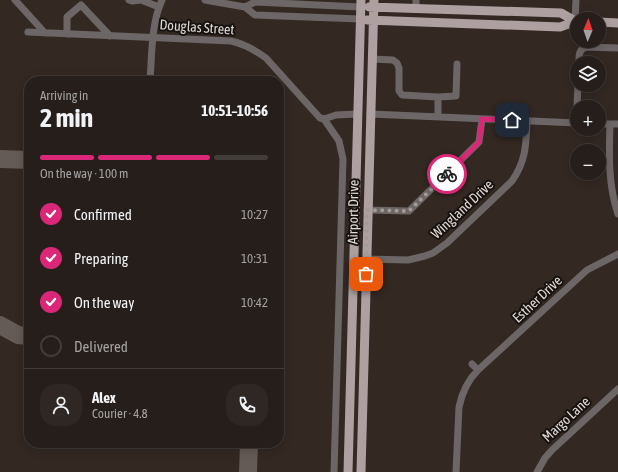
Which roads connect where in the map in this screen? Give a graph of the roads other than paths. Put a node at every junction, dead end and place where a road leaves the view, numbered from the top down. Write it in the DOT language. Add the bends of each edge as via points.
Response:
graph roads {
  1 [pos="15,0"];
  2 [pos="129,0"];
  3 [pos="141,0"];
  4 [pos="205,0"];
  5 [pos="576,0"];
  6 [pos="161,3"];
  7 [pos="360,3"];
  8 [pos="374,4"];
  9 [pos="416,5"];
  10 [pos="245,7"];
  11 [pos="576,12"];
  12 [pos="570,18"];
  13 [pos="360,19"];
  14 [pos="373,20"];
  15 [pos="606,22"];
  16 [pos="570,23"];
  17 [pos="618,23"];
  18 [pos="28,32"];
  19 [pos="46,33"];
  20 [pos="67,34"];
  21 [pos="110,36"];
  22 [pos="153,38"];
  23 [pos="618,48"];
  24 [pos="579,56"];
  25 [pos="372,60"];
  26 [pos="457,64"];
  27 [pos="150,76"];
  28 [pos="282,76"];
  29 [pos="284,78"];
  30 [pos="438,97"];
  31 [pos="357,114"];
  32 [pos="370,114"];
  33 [pos="438,117"];
  34 [pos="324,119"];
  35 [pos="482,119"];
  36 [pos="527,121"];
  37 [pos="570,122"];
  38 [pos="606,124"];
  39 [pos="610,124"];
  40 [pos="618,124"];
  41 [pos="356,184"];
  42 [pos="367,210"];
  43 [pos="618,214"];
  44 [pos="618,254"];
  45 [pos="340,258"];
  46 [pos="354,259"];
  47 [pos="366,259"];
  48 [pos="472,364"];
  49 [pos="478,370"];
  50 [pos="618,389"];
  51 [pos="334,472"];
  52 [pos="348,472"];
  53 [pos="360,472"];
  54 [pos="456,472"];
  55 [pos="537,472"];
  1 -- 19 [label="street"];
  2 -- 3 [label="street"];
  3 -- 6 [label="street"];
  4 -- 10 [label="street"];
  5 -- 11 [label="street"];
  6 -- 22 [label="street" via="155,20"];
  7 -- 8 [label="main road"];
  7 -- 10 [label="street" via="255,2"];
  7 -- 13 [label="main road, Airport Drive"];
  8 -- 9 [label="main road"];
  8 -- 14 [label="main road, Airport Drive"];
  9 -- 12 [label="main road" via="561,13"];
  10 -- 13 [label="street" via="255,15"];
  13 -- 14 [label="main road"];
  13 -- 31 [label="main road, Airport Drive"];
  14 -- 16 [label="main road" via="560,27"];
  14 -- 25 [label="main road, Airport Drive"];
  15 -- 17 [label="main road"];
  18 -- 19 [label="street, Douglas Street"];
  19 -- 20 [label="street, Douglas Street"];
  20 -- 21 [label="street, Douglas Street"];
  20 -- 21 [label="street" via="67,16 81,5"];
  21 -- 22 [label="street, Douglas Street"];
  22 -- 27 [label="street"];
  22 -- 28 [label="street, Douglas Street" via="231,41 249,47 266,58"];
  23 -- 24 [label="street" via="586,47 582,48"];
  25 -- 30 [label="street" via="393,60 397,63 399,91 402,94"];
  25 -- 32 [label="main road, Airport Drive"];
  26 -- 30 [label="street" via="456,96"];
  29 -- 34 [label="street, Douglas Street" via="317,115"];
  30 -- 33 [label="street"];
  31 -- 34 [label="street" via="336,115"];
  31 -- 41 [label="main road, Airport Drive"];
  32 -- 33 [label="street"];
  32 -- 42 [label="main road, Airport Drive"];
  33 -- 35 [label="street"];
  34 -- 45 [label="street, Douglas Street" via="339,142 342,158"];
  35 -- 36 [label="street"];
  35 -- 42 [label="street" via="479,142 409,211"];
  36 -- 37 [label="street"];
  36 -- 47 [label="street, Wingland Drive" via="525,155 512,181 441,248 417,259"];
  38 -- 39 [label="street"];
  39 -- 40 [label="street"];
  39 -- 43 [label="street" via="610,172"];
  41 -- 46 [label="main road, Airport Drive"];
  41 -- 47 [label="main road" via="361,214 360,253"];
  42 -- 47 [label="main road, Airport Drive"];
  44 -- 49 [label="street, Esther Drive" via="587,270"];
  45 -- 46 [label="street"];
  45 -- 51 [label="street, Douglas Street"];
  46 -- 52 [label="main road, Airport Drive"];
  47 -- 53 [label="main road, Airport Drive"];
  48 -- 49 [label="street"];
  49 -- 54 [label="street, Esther Drive" via="469,380 459,407"];
  50 -- 55 [label="street, Margo Lane" via="552,450"];
}
